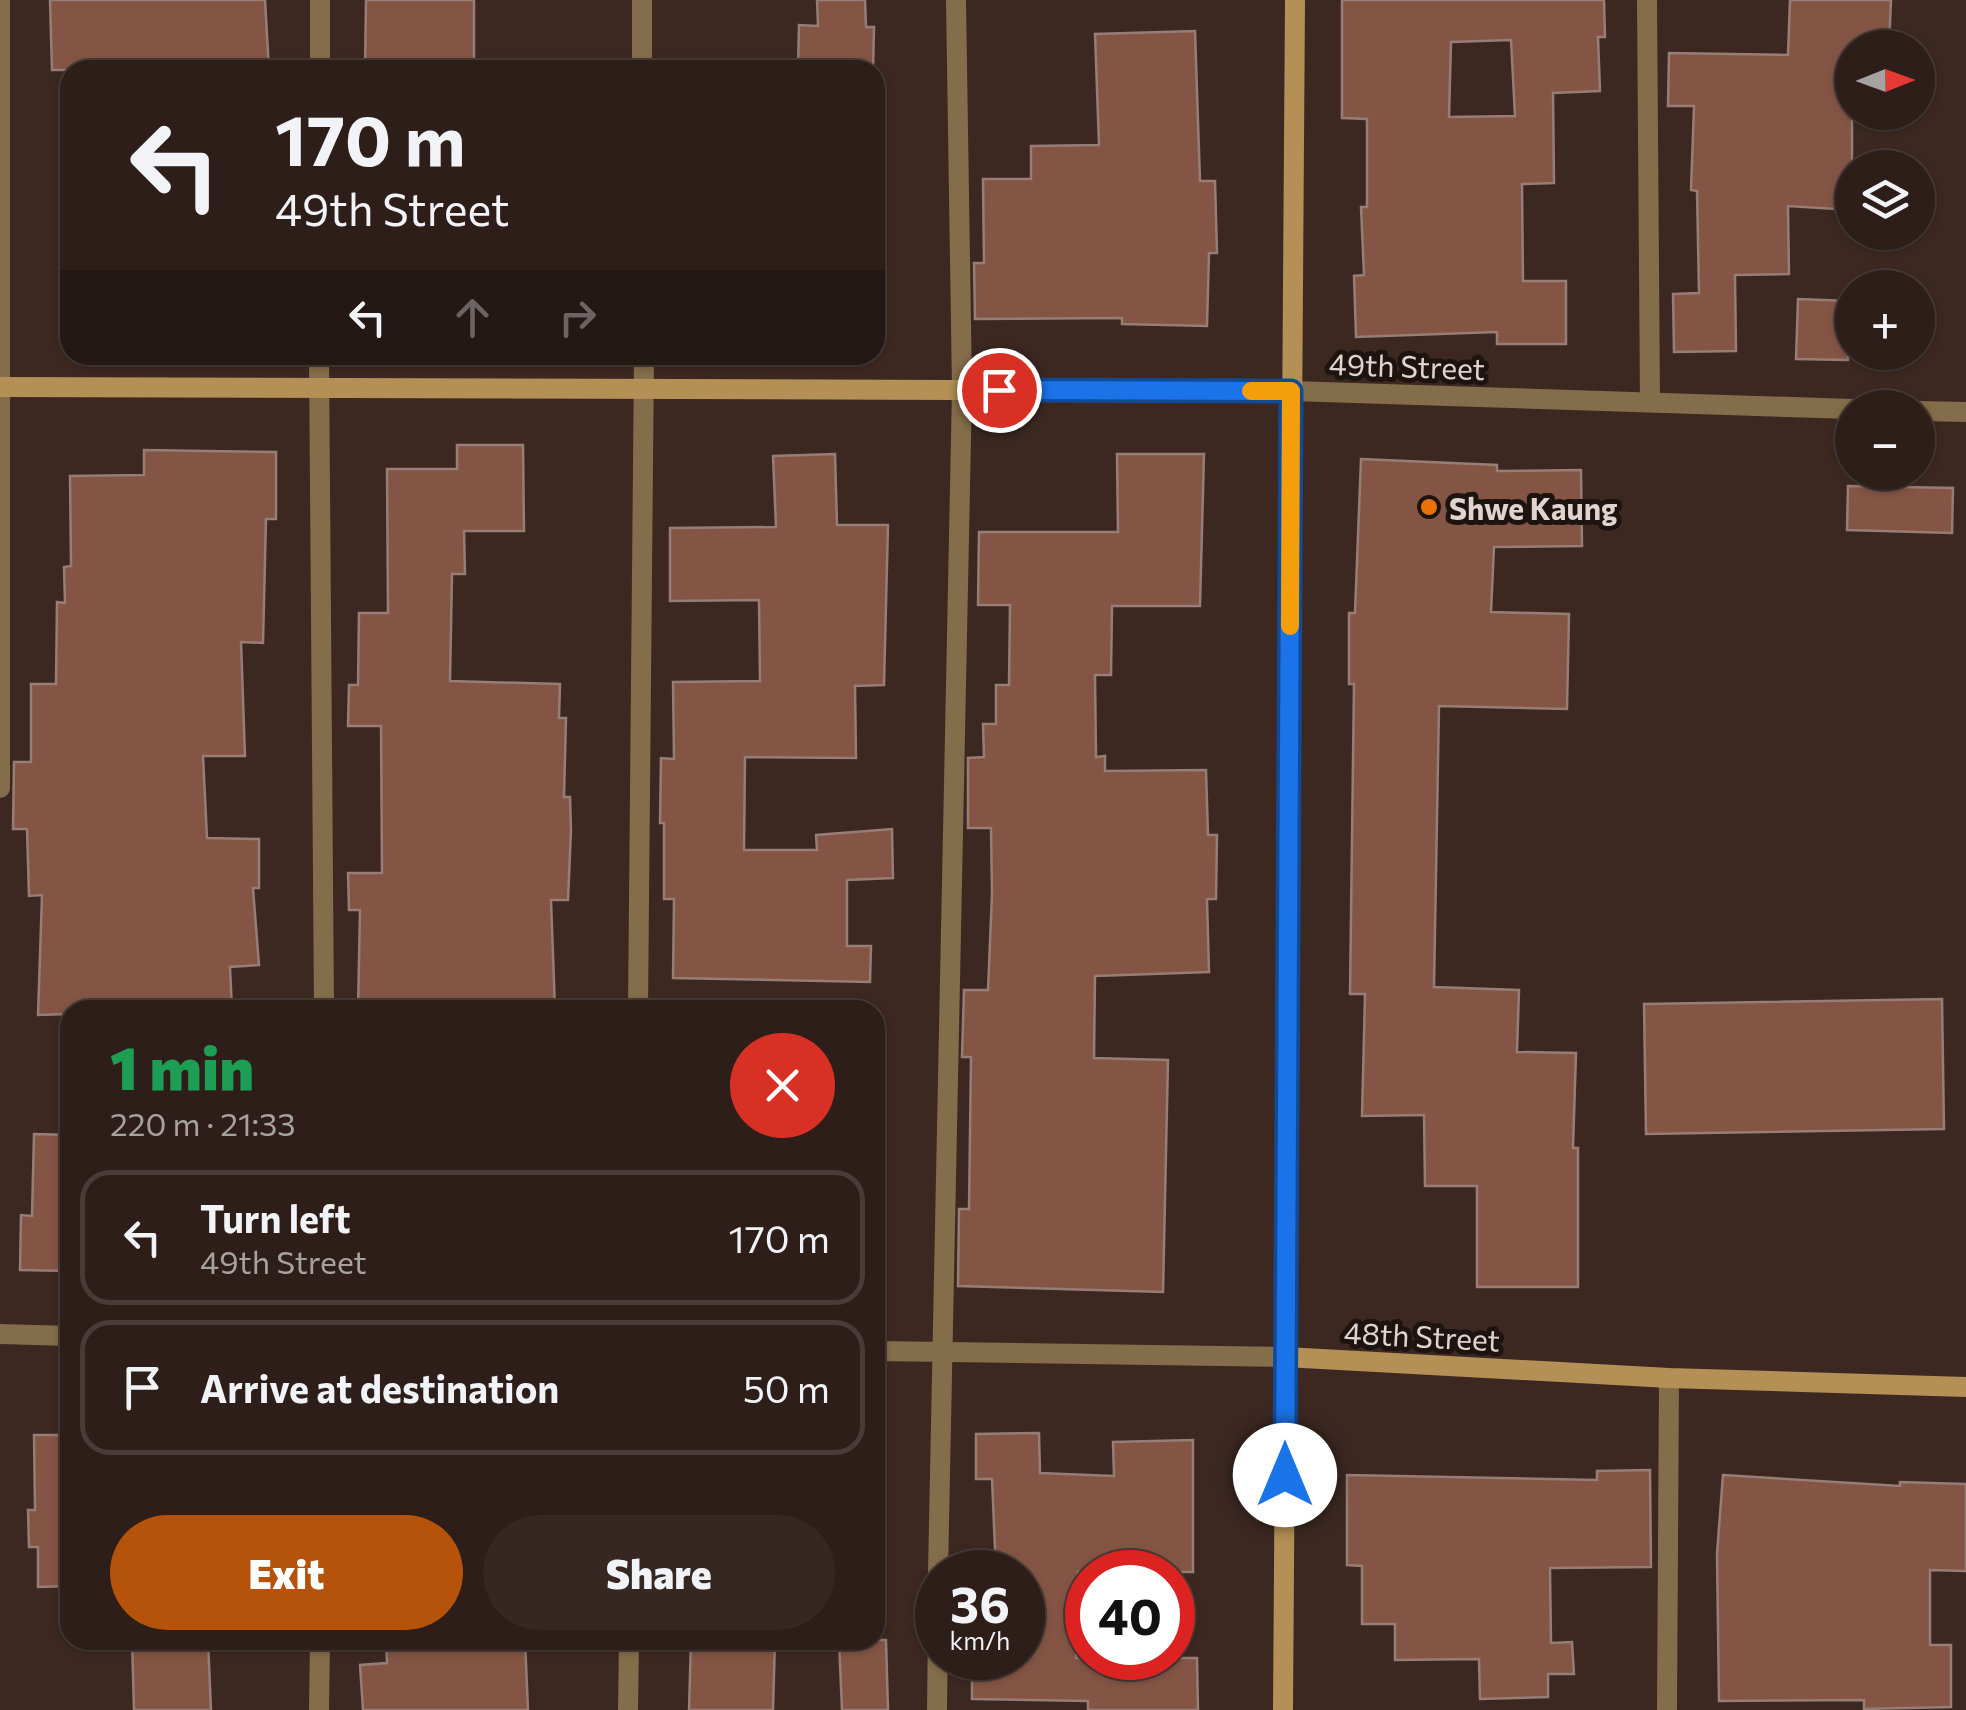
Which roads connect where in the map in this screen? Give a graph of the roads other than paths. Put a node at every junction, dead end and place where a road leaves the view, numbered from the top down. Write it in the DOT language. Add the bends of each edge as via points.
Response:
graph roads {
  1 [pos="0,0"];
  2 [pos="320,0"];
  3 [pos="642,0"];
  4 [pos="956,0"];
  5 [pos="1295,0"];
  6 [pos="1647,0"];
  7 [pos="320,60"];
  8 [pos="642,60"];
  9 [pos="319,365"];
  10 [pos="644,365"];
  11 [pos="2,387"];
  12 [pos="319,388"];
  13 [pos="644,390"];
  14 [pos="962,390"];
  15 [pos="1291,391"];
  16 [pos="1650,402"];
  17 [pos="1835,408"];
  18 [pos="1935,411"];
  19 [pos="1966,412"];
  20 [pos="0,788"];
  21 [pos="324,1000"];
  22 [pos="638,1000"];
  23 [pos="0,1334"];
  24 [pos="60,1336"];
  25 [pos="885,1351"];
  26 [pos="941,1352"];
  27 [pos="1285,1357"];
  28 [pos="1669,1378"];
  29 [pos="1966,1386"];
  30 [pos="938,1550"];
  31 [pos="320,1650"];
  32 [pos="629,1650"];
  33 [pos="937,1680"];
  34 [pos="319,1710"];
  35 [pos="628,1710"];
  36 [pos="936,1710"];
  37 [pos="1284,1710"];
  38 [pos="1667,1710"];
  1 -- 11 [label="street"];
  2 -- 7 [label="street"];
  3 -- 8 [label="street"];
  4 -- 14 [label="street"];
  5 -- 15 [label="main road"];
  6 -- 16 [label="street"];
  9 -- 12 [label="street"];
  10 -- 13 [label="street"];
  11 -- 12 [label="main road, 49th Street"];
  11 -- 20 [label="street"];
  12 -- 13 [label="main road, 49th Street"];
  12 -- 21 [label="street"];
  13 -- 14 [label="main road, 49th Street"];
  13 -- 22 [label="street"];
  14 -- 15 [label="main road, 49th Street"];
  14 -- 26 [label="street"];
  15 -- 16 [label="street, 49th Street"];
  15 -- 27 [label="main road"];
  16 -- 17 [label="street, 49th Street"];
  18 -- 19 [label="street"];
  23 -- 24 [label="street"];
  25 -- 26 [label="street, 48th Street"];
  26 -- 27 [label="street, 48th Street"];
  26 -- 30 [label="street"];
  27 -- 28 [label="main road, 48th Street"];
  27 -- 37 [label="main road"];
  28 -- 29 [label="main road, 48th Street"];
  28 -- 38 [label="street"];
  31 -- 34 [label="street"];
  32 -- 35 [label="street"];
  33 -- 36 [label="street"];
}
